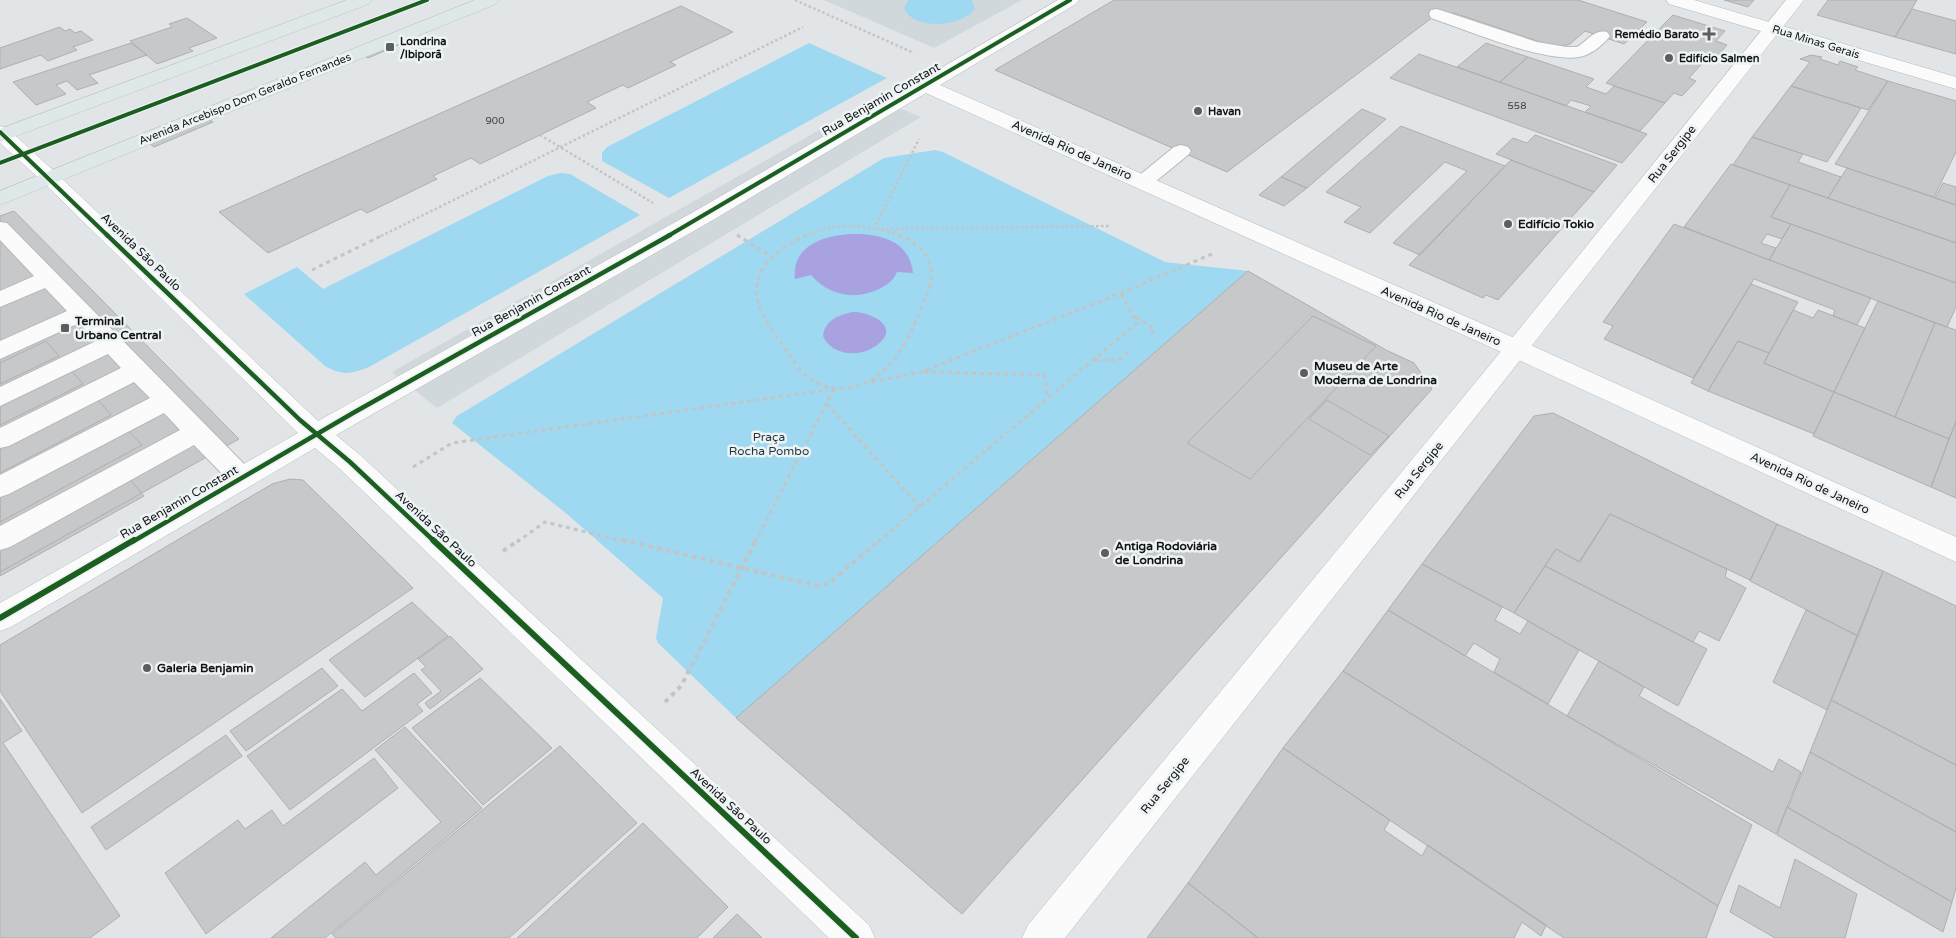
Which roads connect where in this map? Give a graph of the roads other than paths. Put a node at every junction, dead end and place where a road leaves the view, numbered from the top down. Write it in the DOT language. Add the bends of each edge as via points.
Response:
graph roads {
  1 [pos="363,0"];
  2 [pos="490,0"];
  3 [pos="1070,0"];
  4 [pos="1675,0"];
  5 [pos="1794,0"];
  6 [pos="1437,14"];
  7 [pos="1772,29"];
  8 [pos="1601,36"];
  9 [pos="1956,83"];
  10 [pos="926,84"];
  11 [pos="1,134"];
  12 [pos="1181,151"];
  13 [pos="50,178"];
  14 [pos="1143,182"];
  15 [pos="0,199"];
  16 [pos="0,228"];
  17 [pos="22,252"];
  18 [pos="0,261"];
  19 [pos="48,278"];
  20 [pos="0,300"];
  21 [pos="82,313"];
  22 [pos="111,343"];
  23 [pos="1517,349"];
  24 [pos="0,351"];
  25 [pos="137,370"];
  26 [pos="0,397"];
  27 [pos="167,400"];
  28 [pos="197,432"];
  29 [pos="316,434"];
  30 [pos="0,439"];
  31 [pos="241,477"];
  32 [pos="0,487"];
  33 [pos="0,539"];
  34 [pos="1956,550"];
  35 [pos="0,618"];
  36 [pos="856,938"];
  37 [pos="1042,938"];
  1 -- 11 [label="main road"];
  2 -- 13 [label="main road, Avenida Arcebispo Dom Geraldo Fernandes"];
  3 -- 10 [label="street, Rua Benjamin Constant"];
  4 -- 7 [label="street, Rua Minas Gerais"];
  5 -- 7 [label="street, Rua Sergipe"];
  6 -- 8 [label="lane" via="1564,53 1580,52"];
  7 -- 9 [label="street, Rua Minas Gerais"];
  7 -- 23 [label="street, Rua Sergipe"];
  10 -- 14 [label="street, Avenida Rio de Janeiro"];
  10 -- 29 [label="street, Rua Benjamin Constant" via="705,215"];
  11 -- 13 [label="street, Avenida São Paulo"];
  12 -- 14 [label="lane"];
  13 -- 15 [label="main road, Avenida Arcebispo Dom Geraldo Fernandes"];
  13 -- 29 [label="street, Avenida São Paulo"];
  14 -- 23 [label="street, Avenida Rio de Janeiro"];
  16 -- 17 [label="lane"];
  17 -- 18 [label="lane"];
  17 -- 19 [label="lane"];
  19 -- 20 [label="lane"];
  19 -- 21 [label="lane"];
  21 -- 22 [label="lane"];
  21 -- 24 [label="lane"];
  22 -- 25 [label="lane"];
  22 -- 26 [label="lane"];
  23 -- 34 [label="street, Avenida Rio de Janeiro"];
  23 -- 37 [label="street, Rua Sergipe"];
  25 -- 27 [label="lane"];
  25 -- 30 [label="lane"];
  27 -- 28 [label="lane"];
  27 -- 32 [label="lane"];
  28 -- 31 [label="lane"];
  28 -- 33 [label="lane"];
  29 -- 31 [label="street, Rua Benjamin Constant"];
  29 -- 36 [label="street, Avenida São Paulo" via="379,489"];
  31 -- 35 [label="street, Rua Benjamin Constant"];
}
